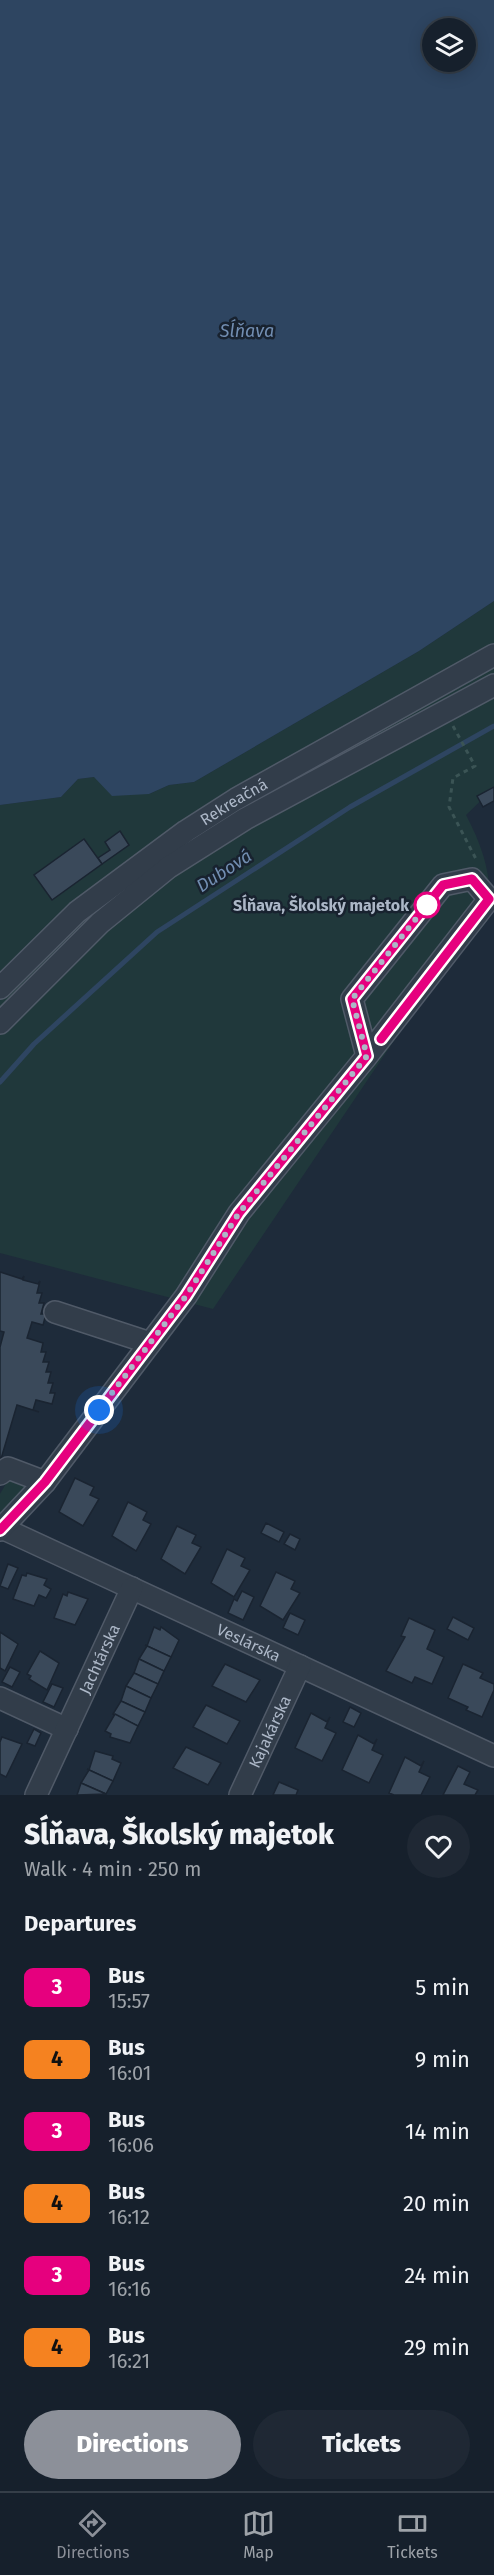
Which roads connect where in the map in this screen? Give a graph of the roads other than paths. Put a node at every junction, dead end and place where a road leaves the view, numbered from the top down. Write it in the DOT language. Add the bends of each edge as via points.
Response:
graph roads {
  1 [pos="494,655"];
  2 [pos="494,685"];
  3 [pos="77,912"];
  4 [pos="88,934"];
  5 [pos="0,988"];
  6 [pos="0,1023"];
  7 [pos="367,1056"];
  8 [pos="56,1312"];
  9 [pos="150,1343"];
  10 [pos="0,1474"];
  11 [pos="45,1482"];
  12 [pos="1,1529"];
  13 [pos="132,1588"];
  14 [pos="300,1666"];
  15 [pos="0,1698"];
  16 [pos="67,1729"];
  17 [pos="494,1756"];
  18 [pos="36,1795"];
  19 [pos="240,1795"];
  1 -- 3 [label="street, Rekreačná" via="210,815"];
  2 -- 4 [label="street" via="236,824 169,867"];
  3 -- 4 [label="street"];
  3 -- 5 [label="street, Rekreačná"];
  4 -- 6 [label="street"];
  7 -- 7 [label="street" via="489,899 472,879 443,885 352,999"];
  7 -- 9 [label="street" via="239,1213 186,1296"];
  8 -- 9 [label="street"];
  9 -- 11 [label="street"];
  10 -- 11 [label="street" via="8,1468"];
  11 -- 12 [label="street"];
  12 -- 13 [label="street, Veslárska"];
  13 -- 14 [label="street, Veslárska"];
  13 -- 16 [label="street, Jachtárska"];
  14 -- 17 [label="street, Veslárska"];
  14 -- 19 [label="street, Kajakárska"];
  15 -- 16 [label="street"];
  16 -- 18 [label="street, Jachtárska"];
}
